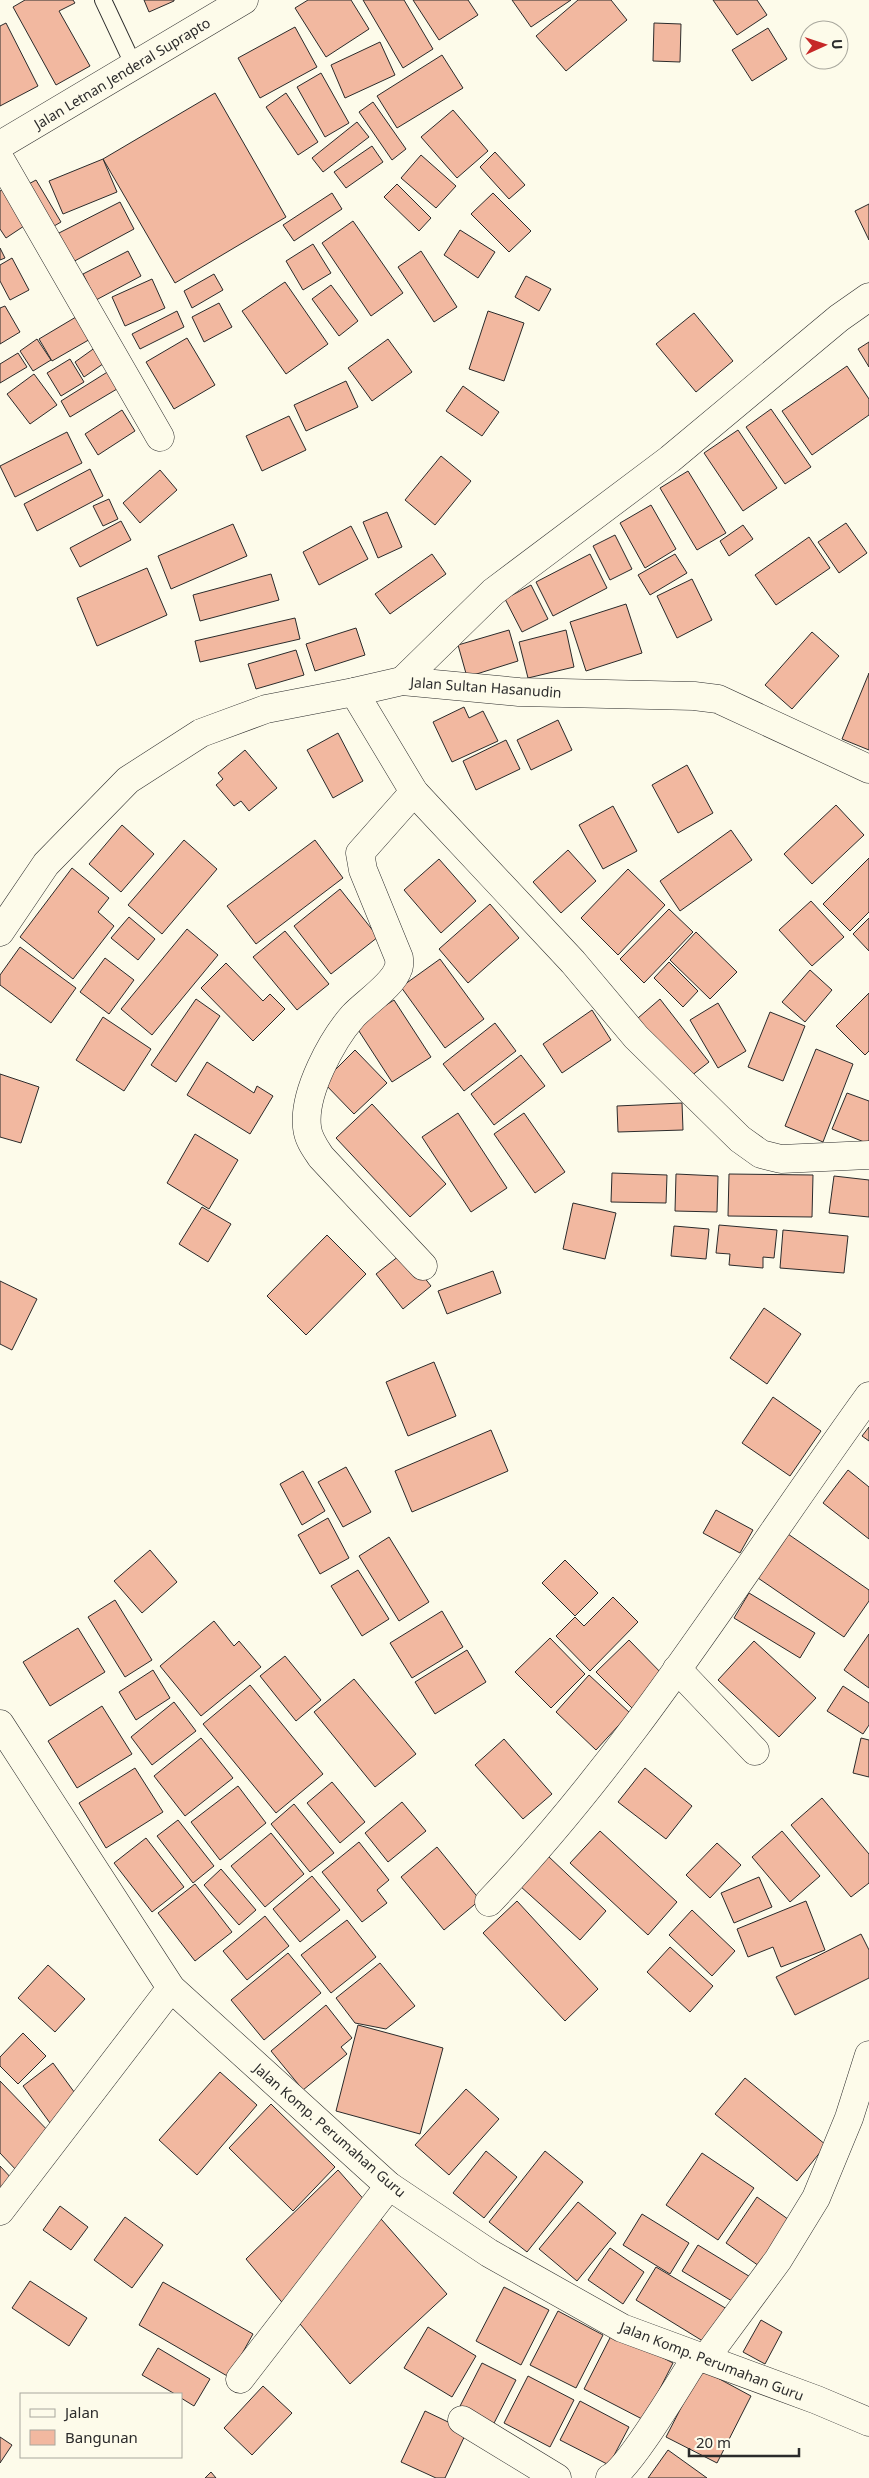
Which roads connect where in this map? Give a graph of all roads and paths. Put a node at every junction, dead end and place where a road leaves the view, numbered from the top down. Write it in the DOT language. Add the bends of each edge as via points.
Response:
graph roads {
  1 [pos="103,0"];
  2 [pos="244,0"];
  3 [pos="134,66"];
  4 [pos="0,145"];
  5 [pos="0,159"];
  6 [pos="869,297"];
  7 [pos="160,437"];
  8 [pos="402,681"];
  9 [pos="354,692"];
  10 [pos="869,768"];
  11 [pos="414,792"];
  12 [pos="0,932"];
  13 [pos="869,1155"];
  14 [pos="424,1266"];
  15 [pos="869,1396"];
  16 [pos="677,1669"];
  17 [pos="0,1724"];
  18 [pos="755,1751"];
  19 [pos="489,1902"];
  20 [pos="171,1988"];
  21 [pos="869,2055"];
  22 [pos="389,2186"];
  23 [pos="0,2211"];
  24 [pos="701,2357"];
  25 [pos="240,2379"];
  26 [pos="462,2420"];
  27 [pos="869,2422"];
  28 [pos="557,2478"];
  29 [pos="610,2478"];
  1 -- 3 [label="lane"];
  2 -- 3 [label="street, Jalan Letnan Jenderal Suprapto"];
  3 -- 4 [label="street, Jalan Letnan Jenderal Suprapto"];
  5 -- 7 [label="street"];
  6 -- 8 [label="street" via="839,318 670,459 493,592"];
  8 -- 9 [label="street, Jalan Sultan Hasanudin"];
  8 -- 10 [label="street, Jalan Sultan Hasanudin" via="519,692 718,699"];
  9 -- 11 [label="street"];
  9 -- 12 [label="street, Jalan Sultan Hasanudin" via="266,709 201,733 128,780 46,864"];
  11 -- 13 [label="street" via="573,962 636,1037 740,1139 761,1154 781,1159"];
  11 -- 14 [label="street" via="360,853 363,870 399,958 399,969 353,1016 322,1060 308,1106 306,1126 311,1142 322,1157"];
  15 -- 16 [label="street" via="719,1614"];
  16 -- 18 [label="street"];
  16 -- 19 [label="street" via="584,1794"];
  17 -- 20 [label="street, Jalan Komp. Perumahan Guru"];
  20 -- 22 [label="street, Jalan Komp. Perumahan Guru"];
  20 -- 23 [label="street"];
  21 -- 24 [label="street" via="849,2118 816,2198 778,2260"];
  22 -- 24 [label="street, Jalan Komp. Perumahan Guru" via="489,2253 622,2328"];
  22 -- 25 [label="street"];
  24 -- 27 [label="street, Jalan Komp. Perumahan Guru"];
  24 -- 29 [label="street" via="631,2456"];
  26 -- 28 [label="street"];
}
